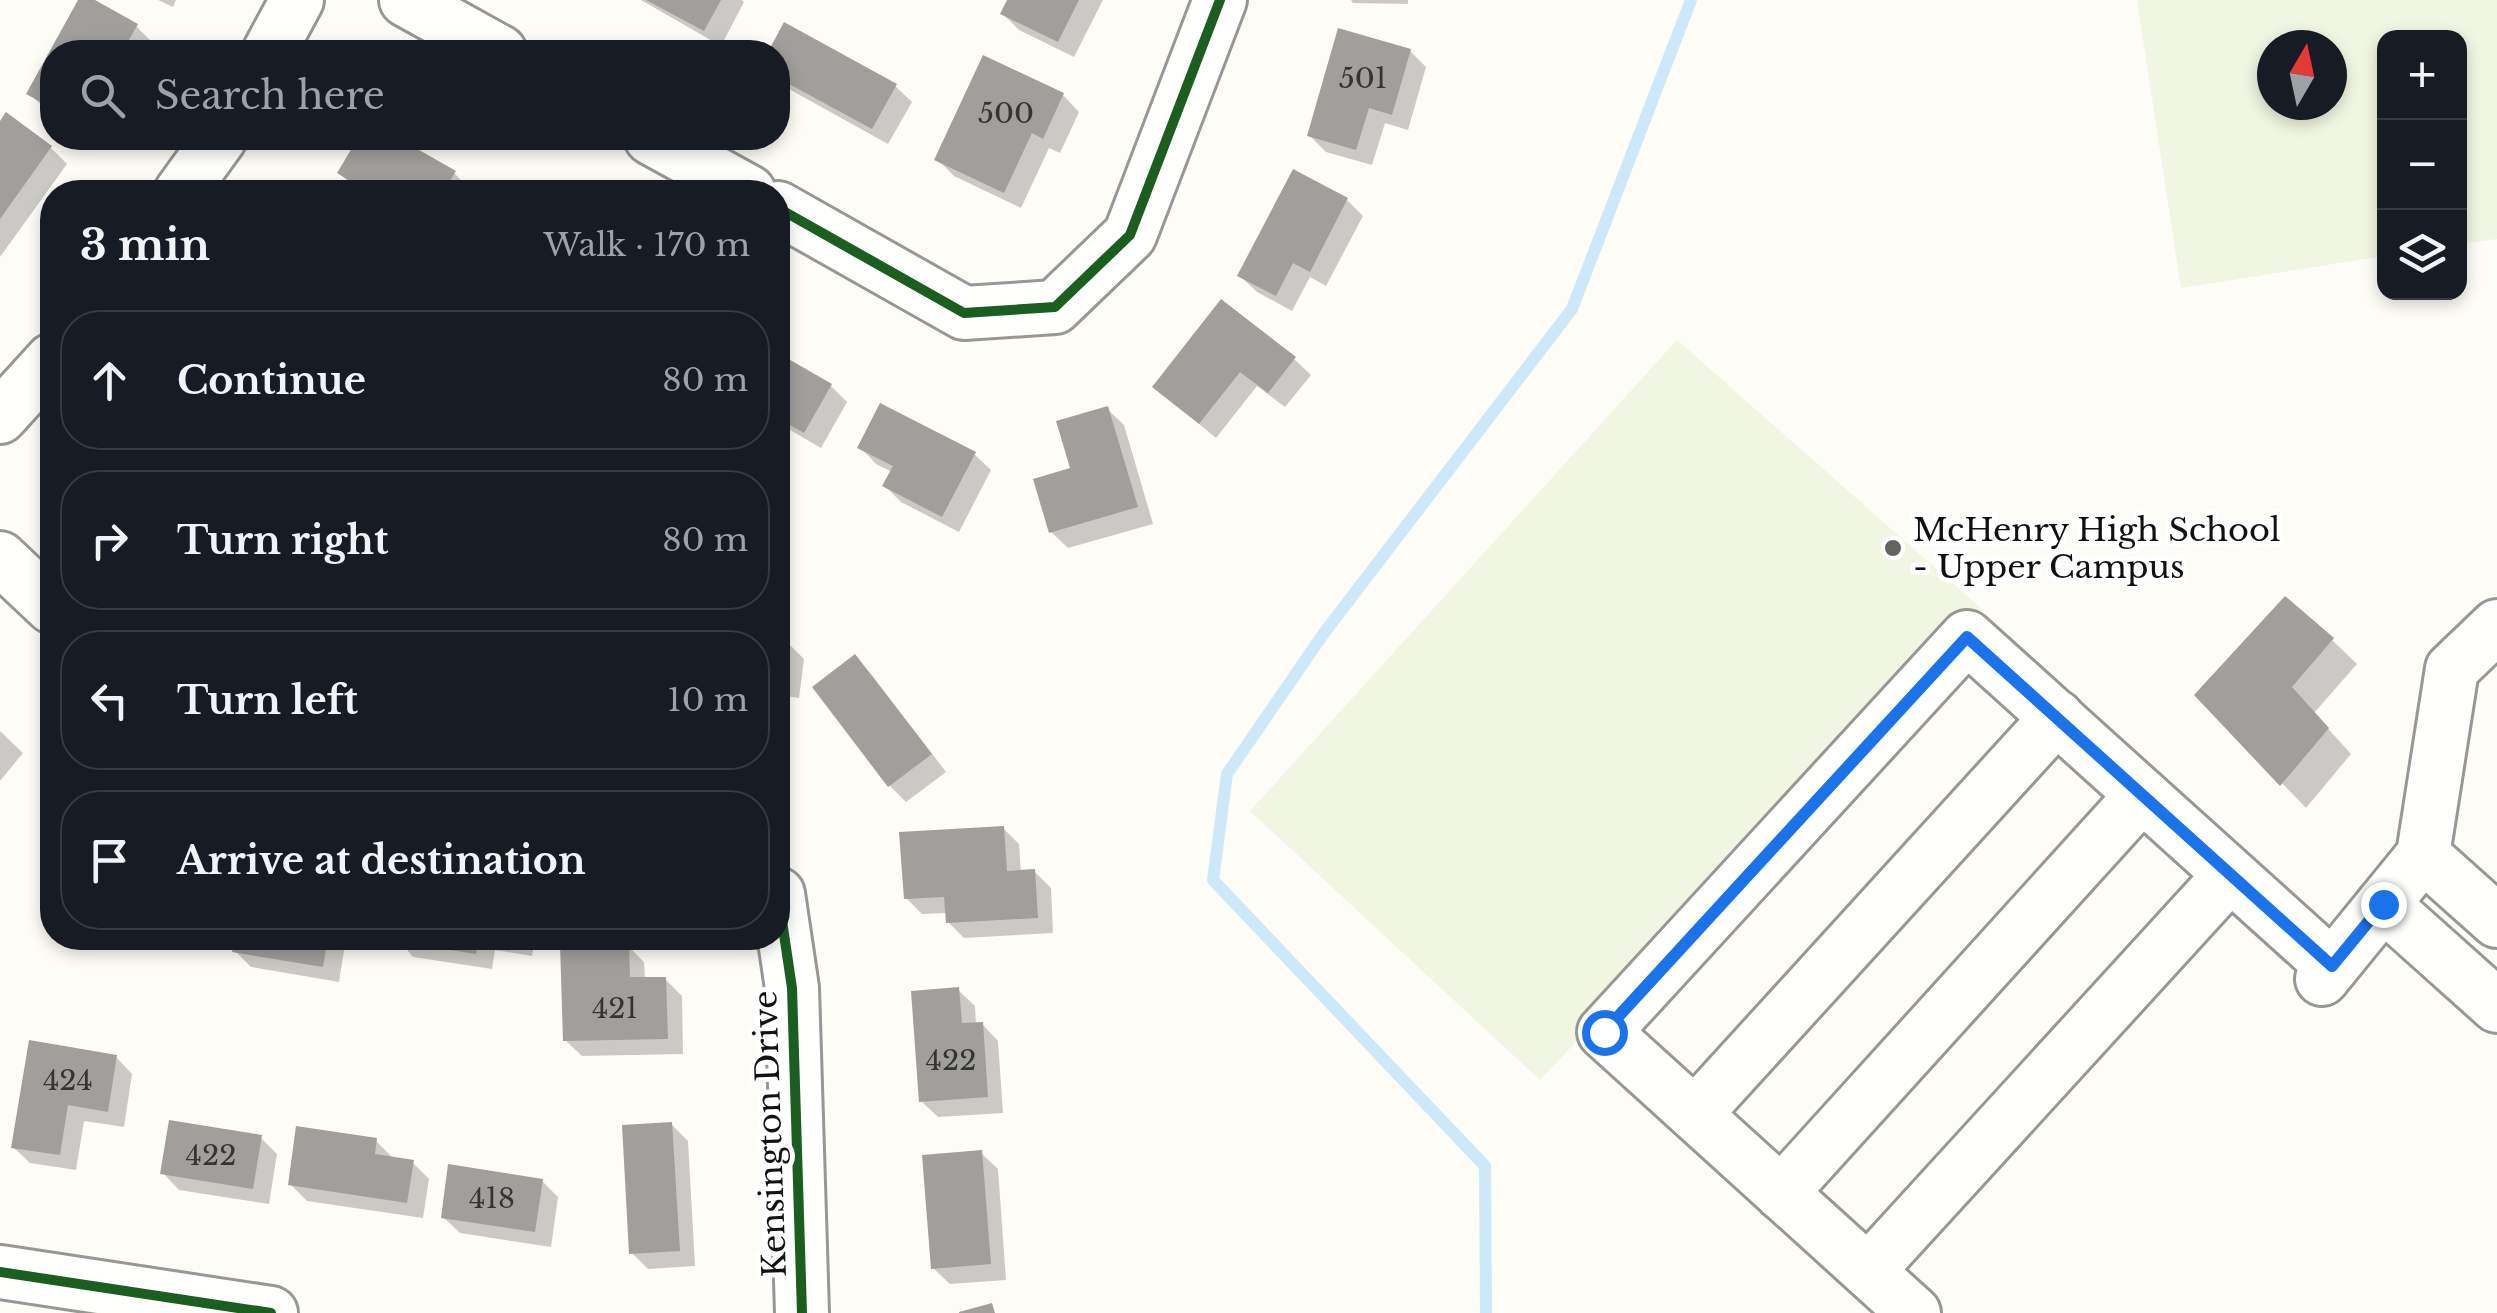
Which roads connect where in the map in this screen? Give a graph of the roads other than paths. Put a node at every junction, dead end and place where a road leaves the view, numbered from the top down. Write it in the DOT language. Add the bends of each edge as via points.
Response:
graph roads {
  1 [pos="297,0"];
  2 [pos="406,0"];
  3 [pos="1220,0"];
  4 [pos="275,40"];
  5 [pos="478,40"];
  6 [pos="212,150"];
  7 [pos="673,150"];
  8 [pos="190,180"];
  9 [pos="727,180"];
  10 [pos="790,215"];
  11 [pos="40,373"];
  12 [pos="0,417"];
  13 [pos="0,558"];
  14 [pos="40,595"];
  15 [pos="2497,626"];
  16 [pos="2056,718"];
  17 [pos="2142,795"];
  18 [pos="2422,855"];
  19 [pos="2230,875"];
  20 [pos="2383,904"];
  21 [pos="2497,921"];
  22 [pos="786,950"];
  23 [pos="2497,1006"];
  24 [pos="1694,1114"];
  25 [pos="1781,1193"];
  26 [pos="1868,1271"];
  27 [pos="0,1272"];
  28 [pos="272,1313"];
  29 [pos="802,1313"];
  30 [pos="1914,1313"];
  1 -- 4 [label="street"];
  2 -- 5 [label="street"];
  3 -- 10 [label="street" via="1130,235 1055,308 964,313"];
  6 -- 8 [label="street"];
  7 -- 9 [label="street"];
  11 -- 12 [label="street"];
  13 -- 14 [label="street"];
  15 -- 18 [label="street" via="2452,669"];
  16 -- 17 [label="street"];
  16 -- 24 [label="street"];
  16 -- 24 [label="street" via="1967,637 1604,1032"];
  17 -- 19 [label="street"];
  17 -- 25 [label="street"];
  18 -- 20 [label="street"];
  18 -- 21 [label="street"];
  19 -- 20 [label="street" via="2327,973"];
  19 -- 26 [label="street"];
  20 -- 23 [label="street"];
  22 -- 29 [label="street, Kensington Drive"];
  24 -- 25 [label="street"];
  25 -- 26 [label="street"];
  26 -- 30 [label="street"];
  27 -- 28 [label="street"];
}
